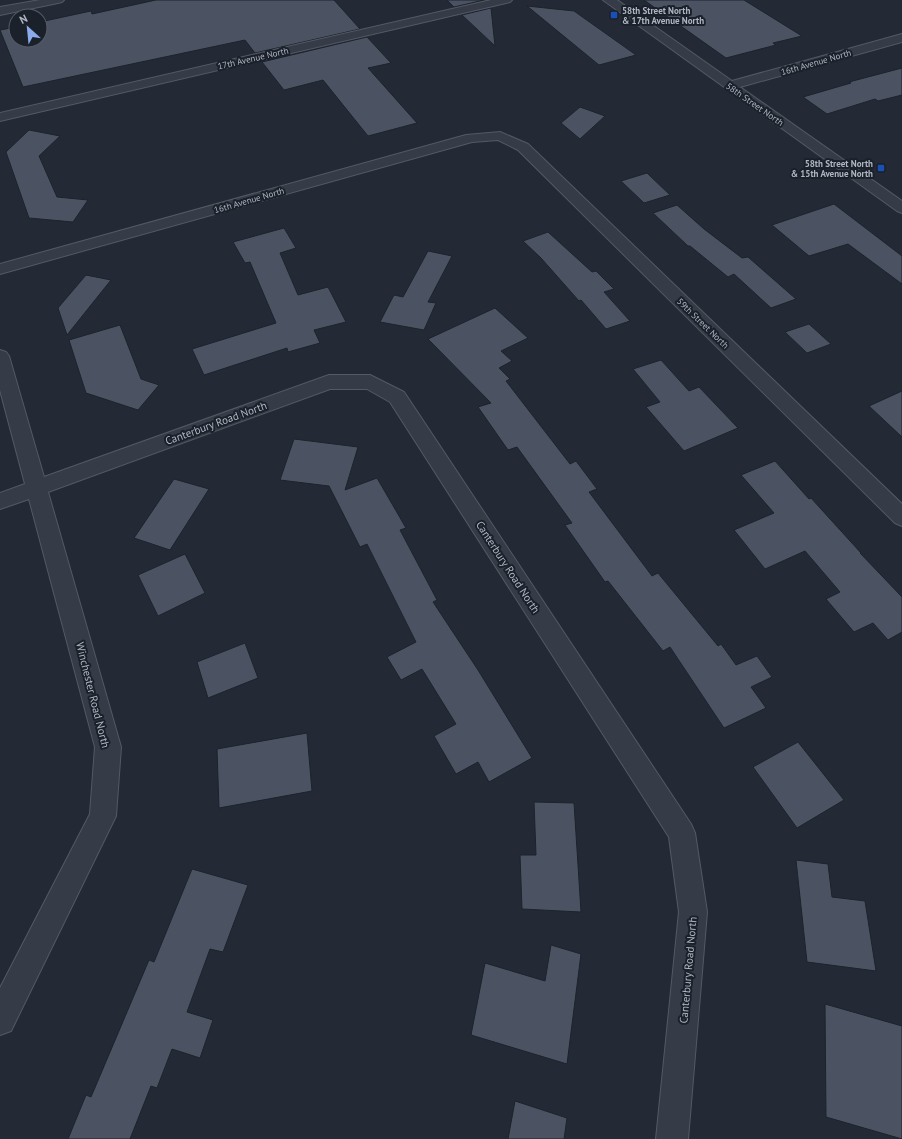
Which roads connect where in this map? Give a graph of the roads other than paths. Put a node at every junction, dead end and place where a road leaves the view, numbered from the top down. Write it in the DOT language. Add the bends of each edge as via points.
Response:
graph roads {
  1 [pos="58,0"];
  2 [pos="506,0"];
  3 [pos="609,0"];
  4 [pos="0,11"];
  5 [pos="902,38"];
  6 [pos="730,86"];
  7 [pos="0,117"];
  8 [pos="500,136"];
  9 [pos="902,208"];
  10 [pos="0,269"];
  11 [pos="0,356"];
  12 [pos="37,488"];
  13 [pos="0,501"];
  14 [pos="902,517"];
  15 [pos="0,1020"];
  16 [pos="672,1139"];
  1 -- 4 [label="street"];
  2 -- 7 [label="street, 17th Avenue North"];
  3 -- 6 [label="street, 58th Street North"];
  5 -- 6 [label="street, 16th Avenue North"];
  6 -- 9 [label="street, 58th Street North"];
  8 -- 10 [label="street, 16th Avenue North" via="471,138"];
  8 -- 14 [label="street, 59th Street North" via="523,147"];
  11 -- 12 [label="street, Winchester Road North"];
  12 -- 13 [label="street, Canterbury Road North"];
  12 -- 15 [label="street, Winchester Road North" via="108,747 103,816"];
  12 -- 16 [label="street, Canterbury Road North" via="329,382 370,382 397,397 682,833 693,912"];
}
